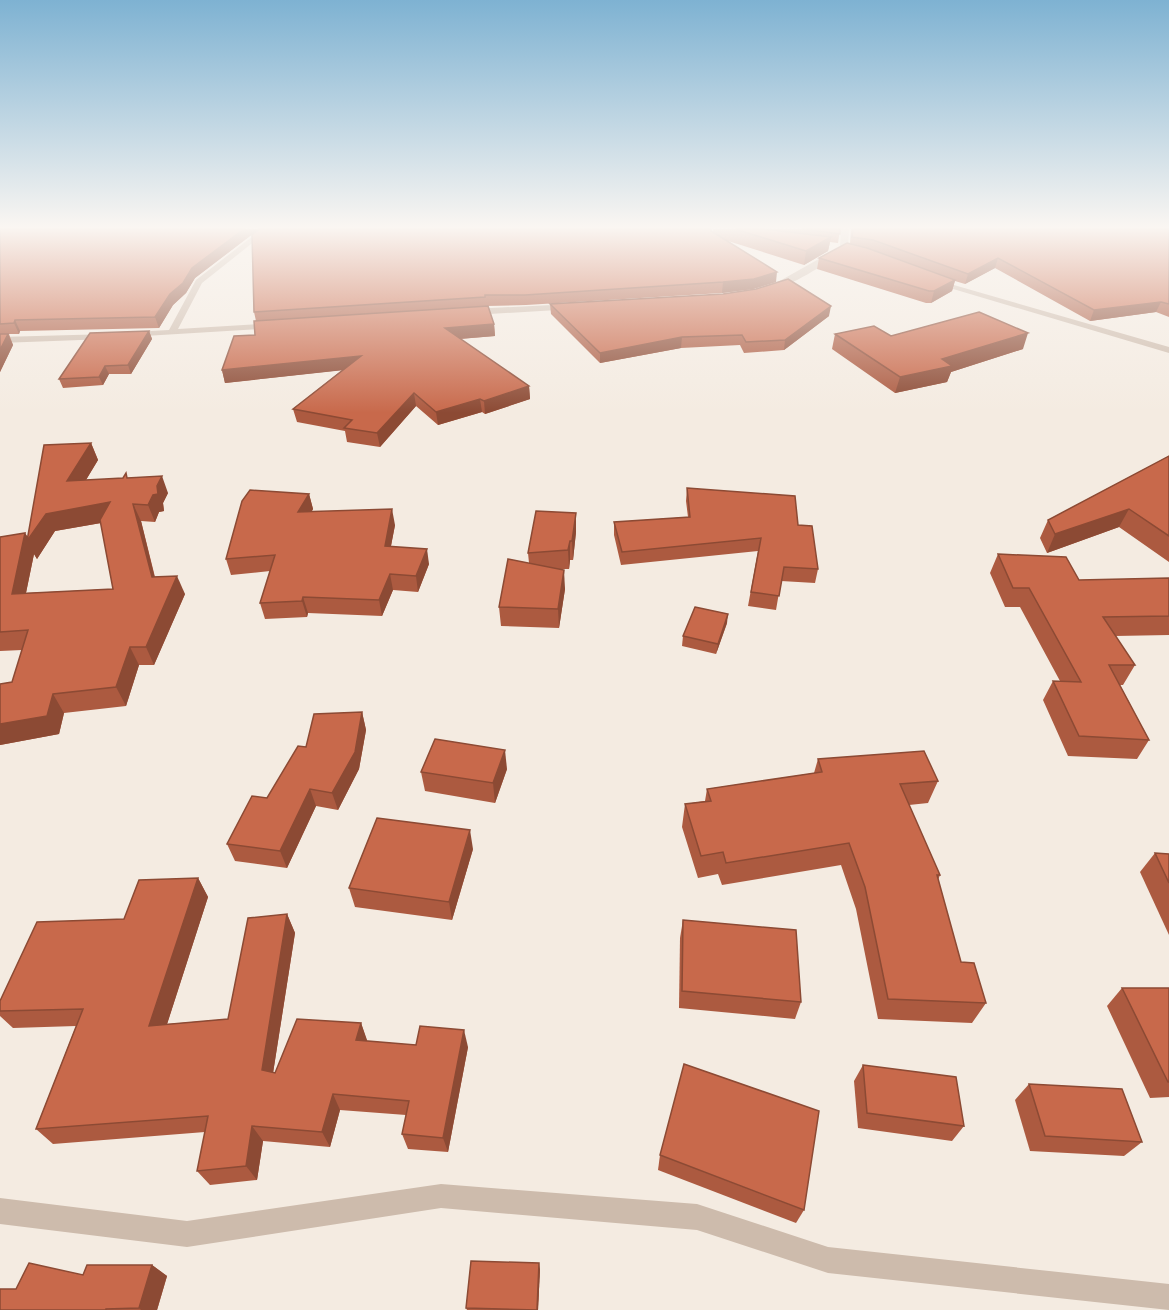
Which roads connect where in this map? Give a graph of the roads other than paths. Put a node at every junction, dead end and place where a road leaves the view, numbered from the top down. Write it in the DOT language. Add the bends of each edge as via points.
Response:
graph roads {
  1 [pos="195,290"];
  2 [pos="969,290"];
  3 [pos="585,306"];
  4 [pos="460,313"];
  5 [pos="287,325"];
  6 [pos="172,333"];
  7 [pos="126,335"];
  8 [pos="114,336"];
  9 [pos="0,340"];
  10 [pos="1169,350"];
  11 [pos="0,1211"];
  12 [pos="1169,1298"];
  1 -- 6 [label="street"];
  2 -- 10 [label="street"];
  3 -- 4 [label="street"];
  5 -- 6 [label="street"];
  6 -- 7 [label="street"];
  8 -- 9 [label="street"];
  11 -- 12 [label="street" via="187,1233 441,1196 697,1217 828,1260"];
}
